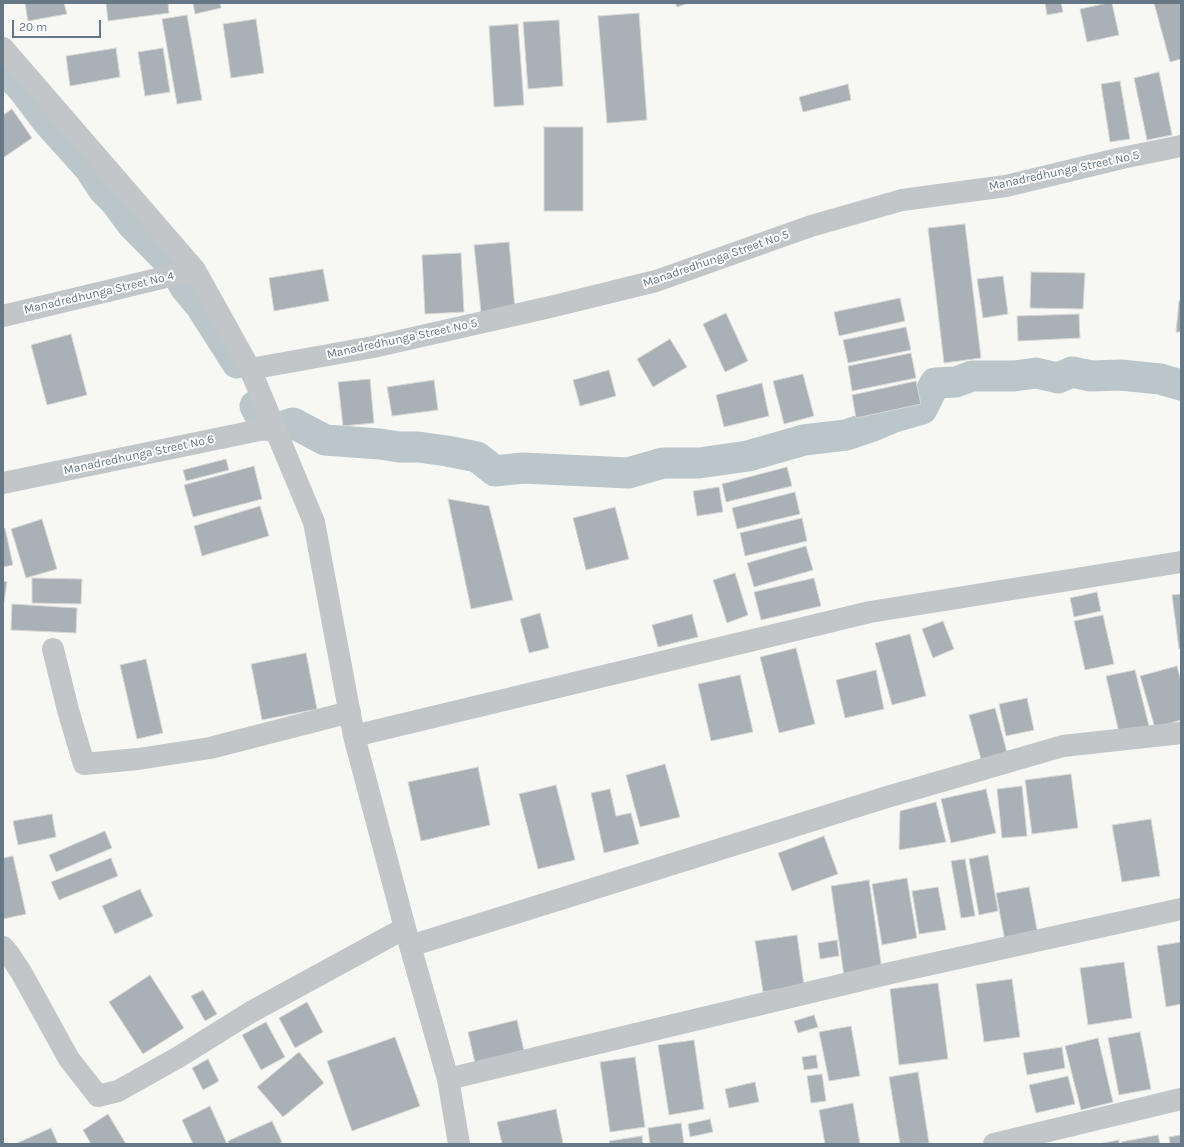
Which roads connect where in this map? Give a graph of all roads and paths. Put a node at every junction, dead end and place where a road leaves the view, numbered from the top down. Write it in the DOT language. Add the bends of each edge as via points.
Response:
graph roads {
  1 [pos="3,48"];
  2 [pos="1181,146"];
  3 [pos="195,270"];
  4 [pos="3,316"];
  5 [pos="250,369"];
  6 [pos="274,427"];
  7 [pos="3,483"];
  8 [pos="1181,562"];
  9 [pos="53,649"];
  10 [pos="350,712"];
  11 [pos="1181,733"];
  12 [pos="354,736"];
  13 [pos="1181,909"];
  14 [pos="408,937"];
  15 [pos="3,948"];
  16 [pos="448,1079"];
  17 [pos="1181,1099"];
  18 [pos="459,1144"];
  19 [pos="994,1144"];
  1 -- 3 [label="street"];
  2 -- 5 [label="street, Manadredhunga Street No 5" via="1006,186 902,200 811,226 656,281 373,347"];
  3 -- 4 [label="street, Manadredhunga Street No 4"];
  3 -- 5 [label="street"];
  5 -- 6 [label="street"];
  6 -- 7 [label="street, Manadredhunga Street No 6"];
  6 -- 10 [label="street" via="314,522"];
  8 -- 12 [label="street" via="870,612"];
  9 -- 10 [label="street" via="84,764 210,748"];
  10 -- 12 [label="street"];
  11 -- 14 [label="street" via="1063,746"];
  12 -- 14 [label="street"];
  13 -- 16 [label="street" via="895,972"];
  14 -- 15 [label="street" via="251,1012 118,1091 98,1096 69,1059 21,972"];
  14 -- 16 [label="street"];
  16 -- 18 [label="street"];
  17 -- 19 [label="street"];
}
